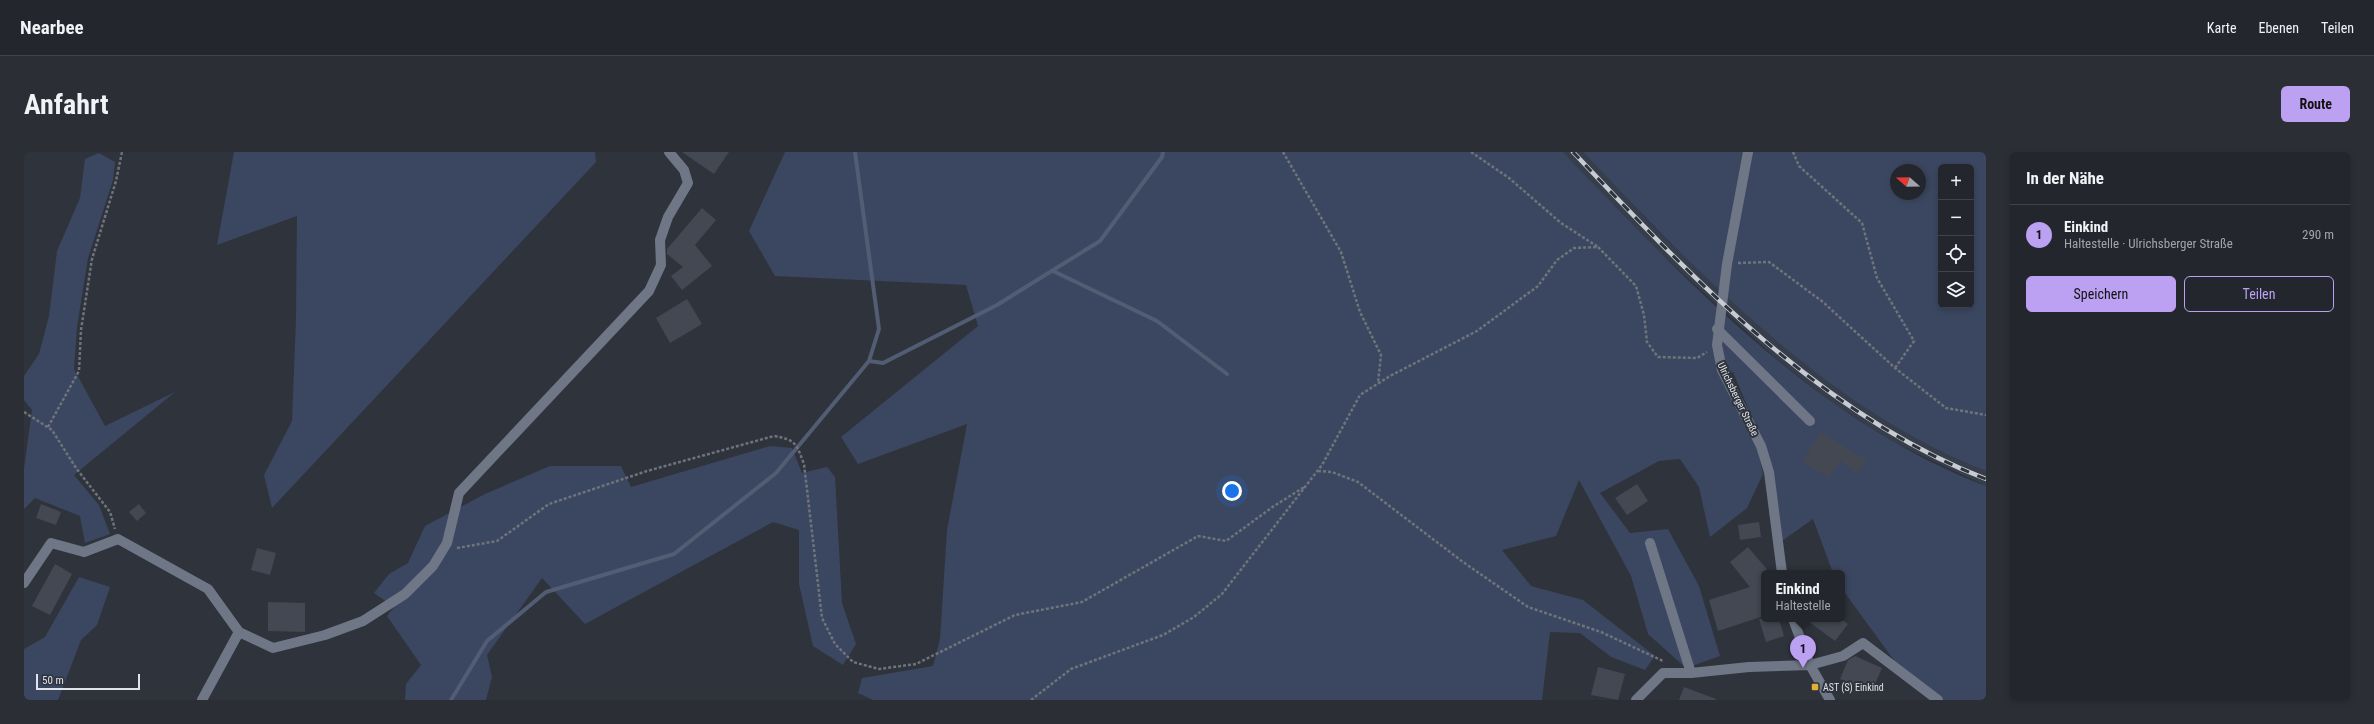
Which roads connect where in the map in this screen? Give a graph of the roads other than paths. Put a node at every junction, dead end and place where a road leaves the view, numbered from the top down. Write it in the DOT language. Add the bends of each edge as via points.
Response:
graph roads {
  1 [pos="669,152"];
  2 [pos="1748,152"];
  3 [pos="1717,329"];
  4 [pos="1810,421"];
  5 [pos="1650,543"];
  6 [pos="1782,570"];
  7 [pos="24,583"];
  8 [pos="1794,622"];
  9 [pos="239,632"];
  10 [pos="1810,665"];
  11 [pos="1691,673"];
  12 [pos="202,700"];
  13 [pos="1636,700"];
  14 [pos="1830,700"];
  15 [pos="1938,700"];
  1 -- 9 [label="street" via="684,170 688,183 668,217 660,240 661,264 650,291 459,493 452,525 433,566 405,594 363,621 326,635 273,648"];
  2 -- 3 [label="street, Ulrichsberger Straße"];
  3 -- 4 [label="street"];
  3 -- 6 [label="street, Ulrichsberger Straße" via="1722,370 1758,440 1769,472"];
  5 -- 11 [label="street"];
  7 -- 9 [label="street" via="51,543 84,552 118,539 208,589"];
  8 -- 10 [label="street"];
  9 -- 12 [label="street"];
  10 -- 11 [label="street" via="1749,666"];
  10 -- 14 [label="street"];
  10 -- 15 [label="street" via="1842,656 1864,643"];
  11 -- 13 [label="street" via="1663,674"];
}
